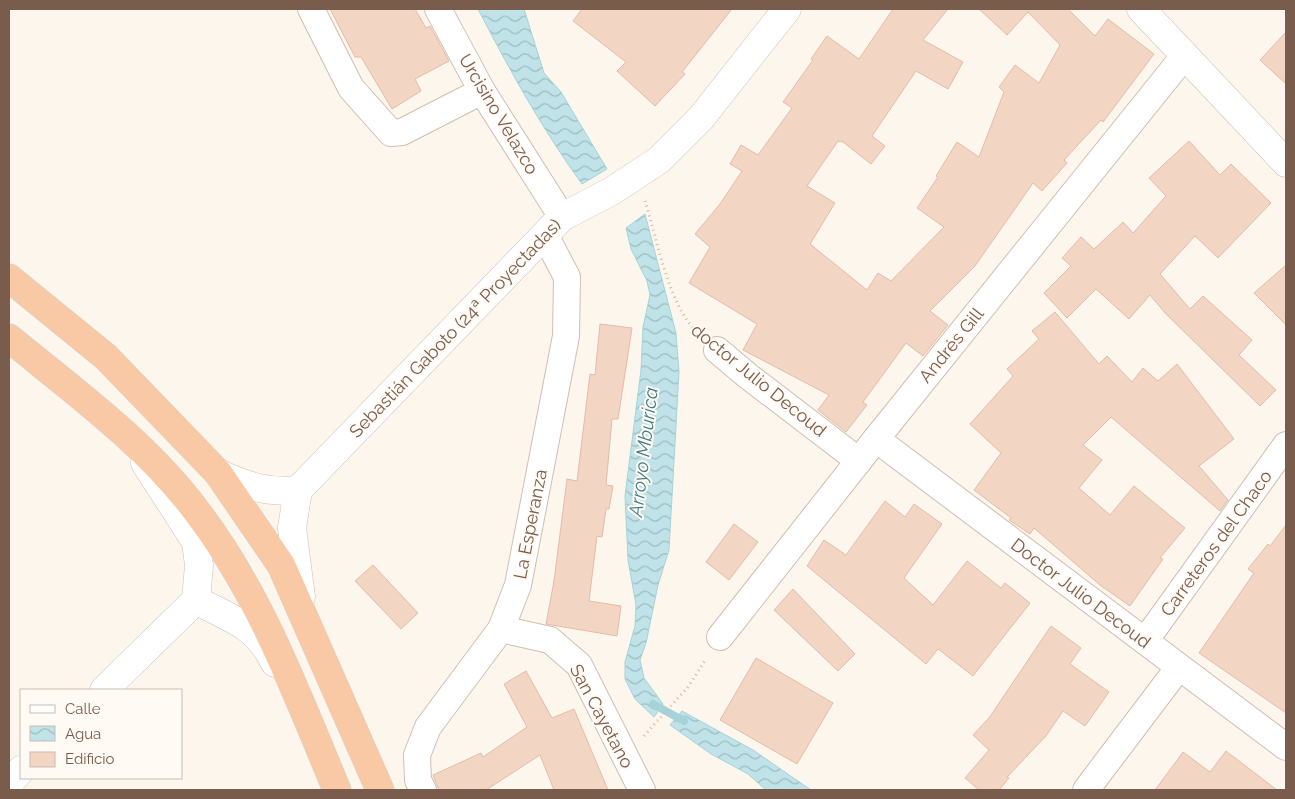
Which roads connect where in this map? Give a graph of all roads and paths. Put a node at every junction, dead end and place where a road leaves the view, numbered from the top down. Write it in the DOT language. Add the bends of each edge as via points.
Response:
graph roads {
  1 [pos="311,9"];
  2 [pos="438,9"];
  3 [pos="787,9"];
  4 [pos="1141,9"];
  5 [pos="1185,55"];
  6 [pos="482,91"];
  7 [pos="1286,163"];
  8 [pos="637,174"];
  9 [pos="553,226"];
  10 [pos="9,278"];
  11 [pos="9,338"];
  12 [pos="717,350"];
  13 [pos="876,439"];
  14 [pos="134,441"];
  15 [pos="1286,445"];
  16 [pos="859,461"];
  17 [pos="218,473"];
  18 [pos="298,490"];
  19 [pos="196,600"];
  20 [pos="305,621"];
  21 [pos="501,630"];
  22 [pos="720,637"];
  23 [pos="1145,641"];
  24 [pos="1179,666"];
  25 [pos="294,686"];
  26 [pos="105,689"];
  27 [pos="643,736"];
  28 [pos="1286,747"];
  29 [pos="20,771"];
  30 [pos="9,782"];
  31 [pos="337,790"];
  32 [pos="380,790"];
  33 [pos="423,790"];
  34 [pos="642,790"];
  35 [pos="1086,790"];
  1 -- 6 [label="street" via="351,88 391,132 402,132"];
  2 -- 6 [label="street, Urcisino Velazco"];
  3 -- 8 [label="street, Sebastián Gaboto (24ª Proyectadas)" via="701,118 659,160"];
  4 -- 5 [label="street"];
  5 -- 7 [label="street"];
  5 -- 13 [label="street, Andrés Gill"];
  6 -- 9 [label="street, Urcisino Velazco"];
  8 -- 9 [label="street, Sebastián Gaboto (24ª Proyectadas)"];
  8 -- 12 [label="path, doctor Julio Decoud" via="666,277 688,324"];
  9 -- 18 [label="street, Sebastián Gaboto (24ª Proyectadas)"];
  9 -- 21 [label="street, La Esperanza" via="567,277 566,336 518,585"];
  10 -- 17 [label="highway" via="106,357"];
  11 -- 14 [label="highway"];
  12 -- 16 [label="street, doctor Julio Decoud"];
  13 -- 16 [label="street, Andrés Gill"];
  13 -- 23 [label="street, Doctor Julio Decoud"];
  14 -- 19 [label="street" via="148,470 196,542 199,565"];
  14 -- 25 [label="highway" via="198,512 233,564 277,646"];
  15 -- 23 [label="street, Carreteros del Chaco"];
  16 -- 22 [label="street, Andrés Gill"];
  17 -- 18 [label="street" via="256,489 276,492"];
  17 -- 20 [label="highway" via="281,565"];
  18 -- 20 [label="street" via="292,528 293,554"];
  19 -- 25 [label="street" via="252,629 275,665"];
  19 -- 26 [label="street"];
  20 -- 32 [label="highway"];
  21 -- 33 [label="street, La Esperanza" via="428,726 417,755 418,780"];
  21 -- 34 [label="street, San Cayetano" via="550,640 579,665"];
  22 -- 27 [label="path" via="688,687"];
  23 -- 24 [label="street, Doctor Julio Decoud"];
  24 -- 28 [label="street, Doctor Julio Decoud"];
  24 -- 35 [label="street"];
  25 -- 31 [label="highway"];
  29 -- 30 [label="street"];
}
